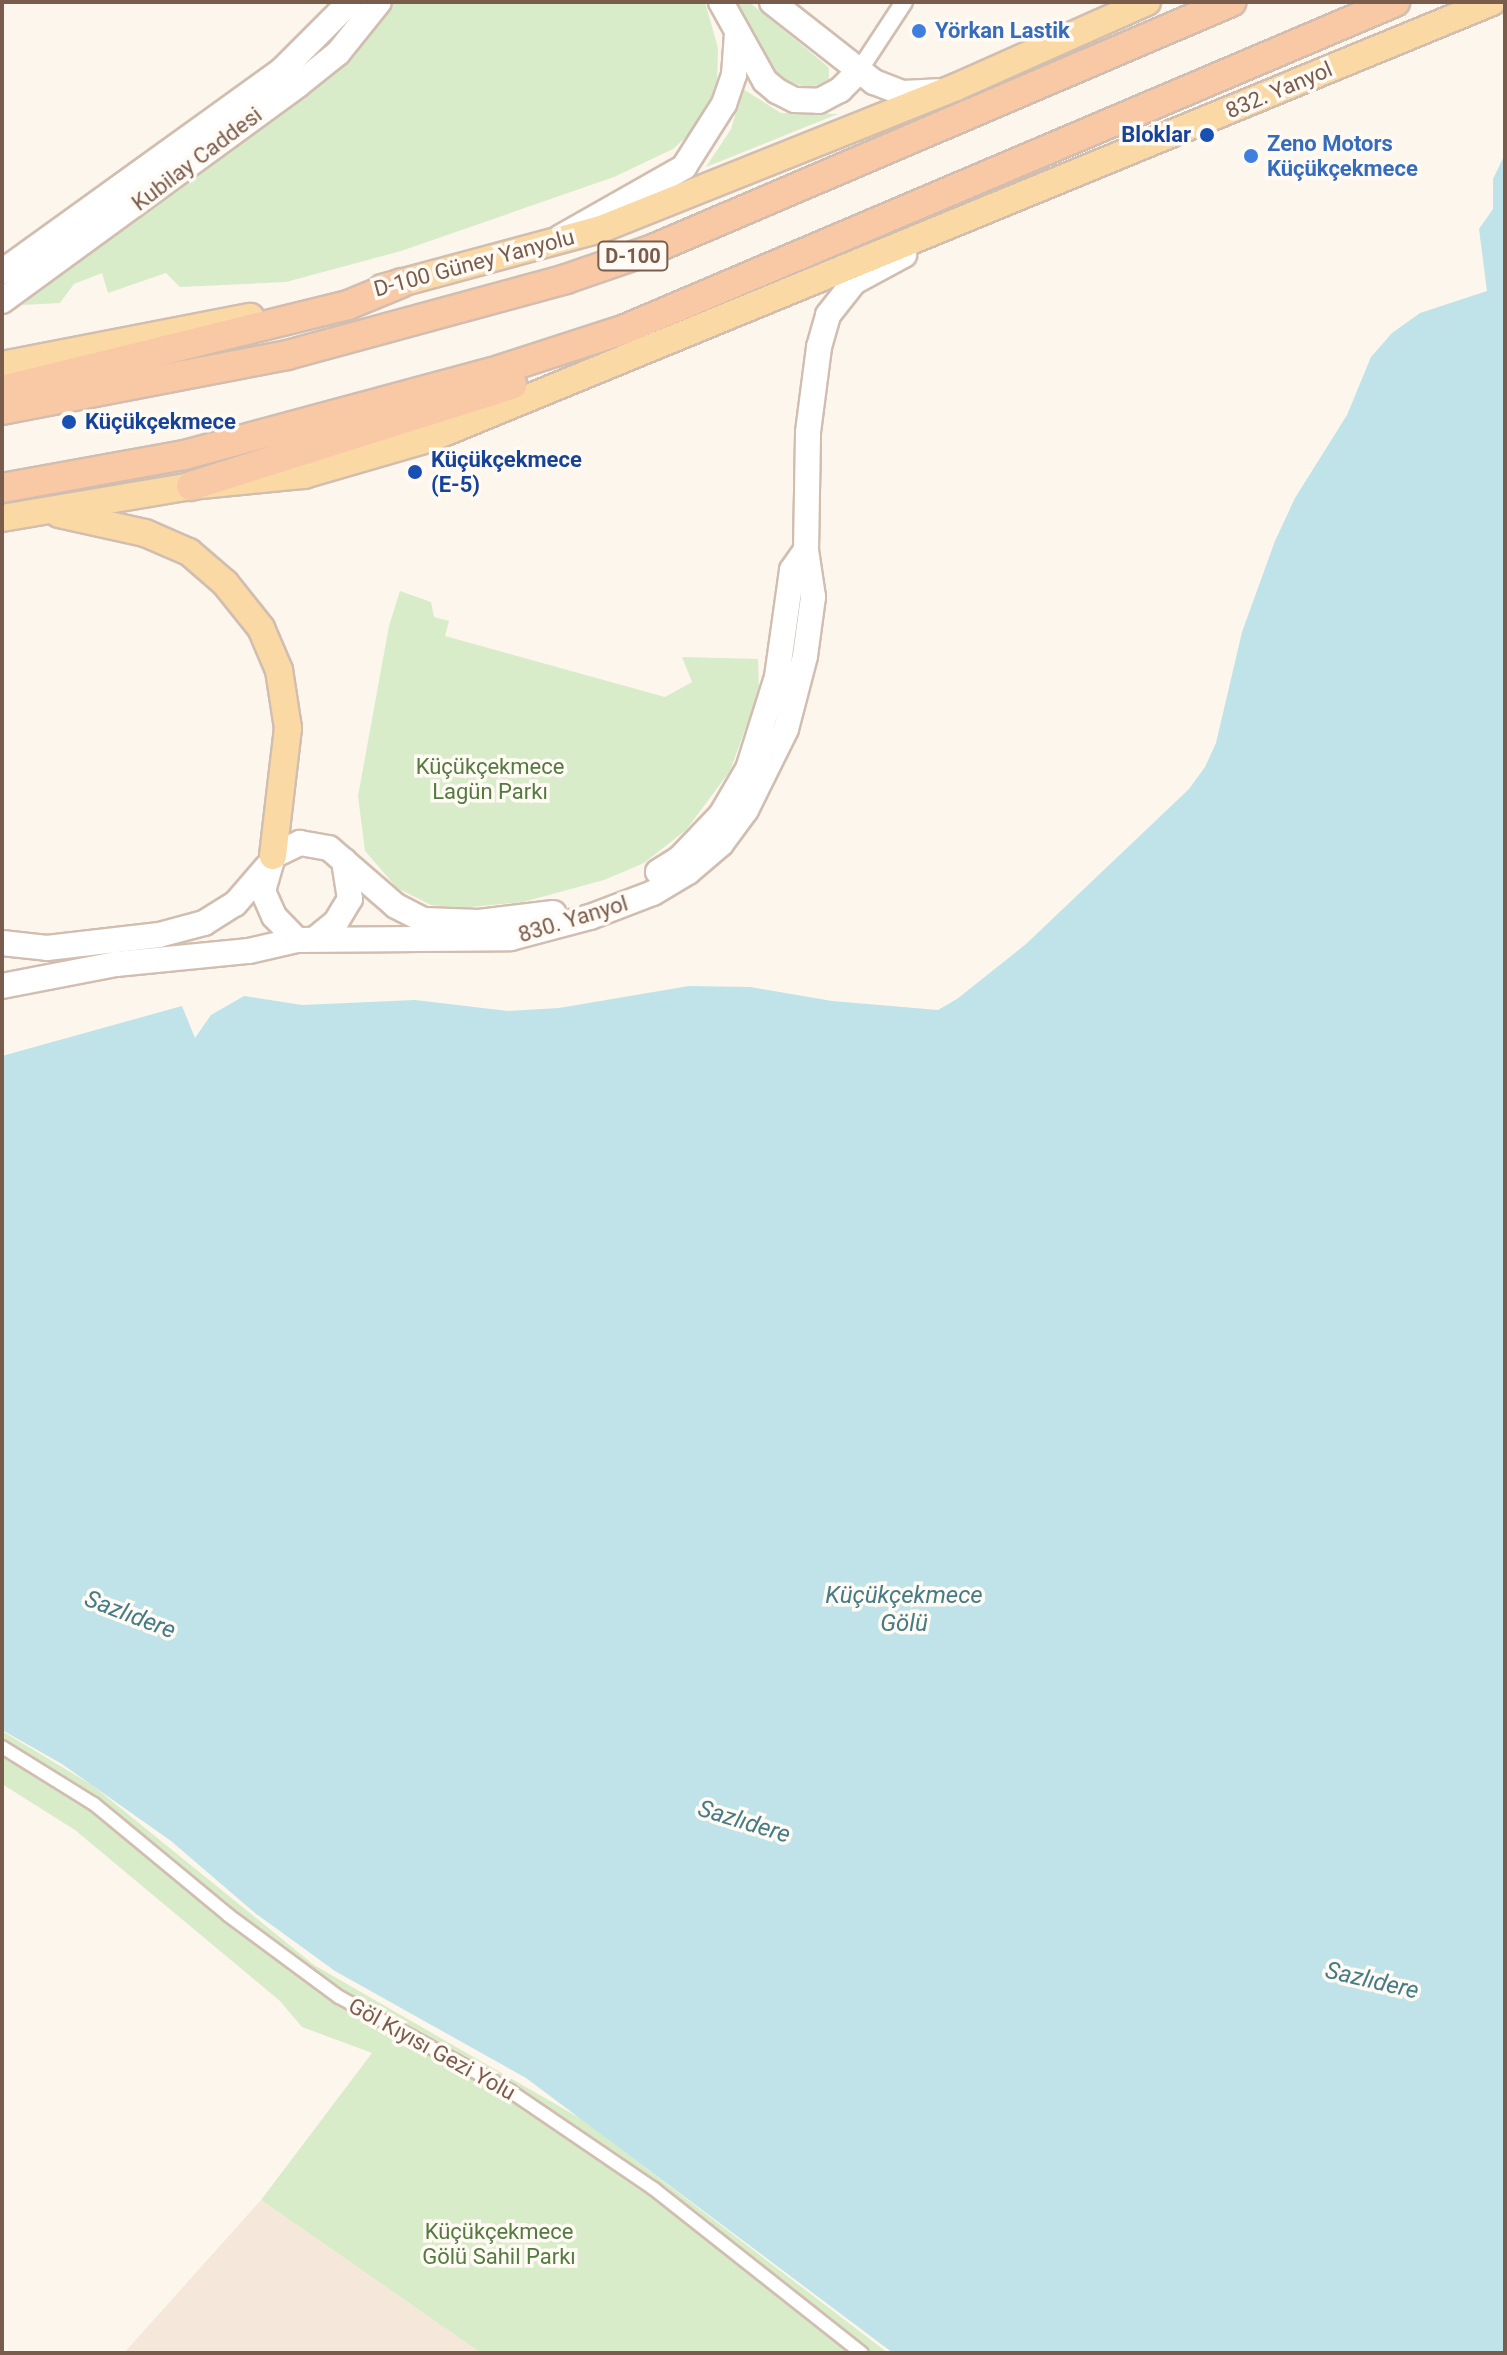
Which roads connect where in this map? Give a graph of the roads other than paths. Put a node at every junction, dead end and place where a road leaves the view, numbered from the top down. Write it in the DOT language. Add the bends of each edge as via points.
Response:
graph roads {
  1 [pos="350,2"];
  2 [pos="379,2"];
  3 [pos="721,2"];
  4 [pos="772,2"];
  5 [pos="904,2"];
  6 [pos="1147,2"];
  7 [pos="1231,2"];
  8 [pos="1395,2"];
  9 [pos="1492,2"];
  10 [pos="737,33"];
  11 [pos="858,72"];
  12 [pos="956,87"];
  13 [pos="978,215"];
  14 [pos="561,237"];
  15 [pos="2,272"];
  16 [pos="401,283"];
  17 [pos="702,300"];
  18 [pos="2,301"];
  19 [pos="2,365"];
  20 [pos="2,390"];
  21 [pos="2,410"];
  22 [pos="191,486"];
  23 [pos="2,488"];
  24 [pos="51,512"];
  25 [pos="2,518"];
  26 [pos="794,647"];
  27 [pos="270,860"];
  28 [pos="344,860"];
  29 [pos="306,939"];
  30 [pos="2,943"];
  31 [pos="2,986"];
  32 [pos="2,1747"];
  33 [pos="862,2353"];
  1 -- 15 [label="main road, Kubilay Caddesi" via="282,70"];
  2 -- 18 [label="main road, Kubilay Caddesi" via="338,53 298,85"];
  3 -- 10 [label="main road"];
  4 -- 11 [label="main road"];
  5 -- 11 [label="street"];
  6 -- 12 [label="main road, D-100 Güney Yanyolu"];
  7 -- 21 [label="highway, D-100" via="679,238 566,279 287,355"];
  8 -- 17 [label="highway"];
  9 -- 13 [label="main road, 832. Yanyol"];
  10 -- 11 [label="main road" via="765,81 795,100 819,101"];
  10 -- 14 [label="main road" via="734,75 724,104 684,167"];
  11 -- 12 [label="main road" via="903,93"];
  12 -- 14 [label="main road, D-100 Güney Yanyolu" via="601,229"];
  13 -- 22 [label="main road, 832. Yanyol" via="431,438 304,475"];
  13 -- 26 [label="main road, 830. Yanyol" via="854,282 828,315 808,432 806,550 792,570"];
  14 -- 16 [label="main road, D-100 Güney Yanyolu"];
  16 -- 19 [label="main road, D-100 Güney Yanyolu"];
  16 -- 20 [label="highway" via="348,305"];
  17 -- 22 [label="highway" via="608,350 526,380"];
  17 -- 23 [label="highway" via="502,369 326,418 146,463"];
  22 -- 24 [label="main road, 832. Yanyol"];
  24 -- 25 [label="main road, 832. Yanyol"];
  24 -- 27 [label="main road" via="145,533 189,552 234,593 261,628 279,670 288,728"];
  26 -- 28 [label="main road, 830. Yanyol" via="735,792 679,859 643,881 546,915 452,923 424,920 396,906"];
  26 -- 29 [label="main road, 830. Yanyol" via="786,729 746,810 721,844 653,893 511,938"];
  27 -- 28 [label="main road" via="310,842"];
  27 -- 29 [label="main road" via="263,878 266,905"];
  27 -- 30 [label="main road" via="235,904 204,923 159,935 47,948"];
  28 -- 29 [label="main road" via="350,899 336,922"];
  29 -- 31 [label="main road, 830. Yanyol" via="249,951 116,964"];
  32 -- 33 [label="street, Göl Kıyısı Gezi Yolu" via="94,1804 228,1915 339,1997 510,2091 654,2189"];
}
